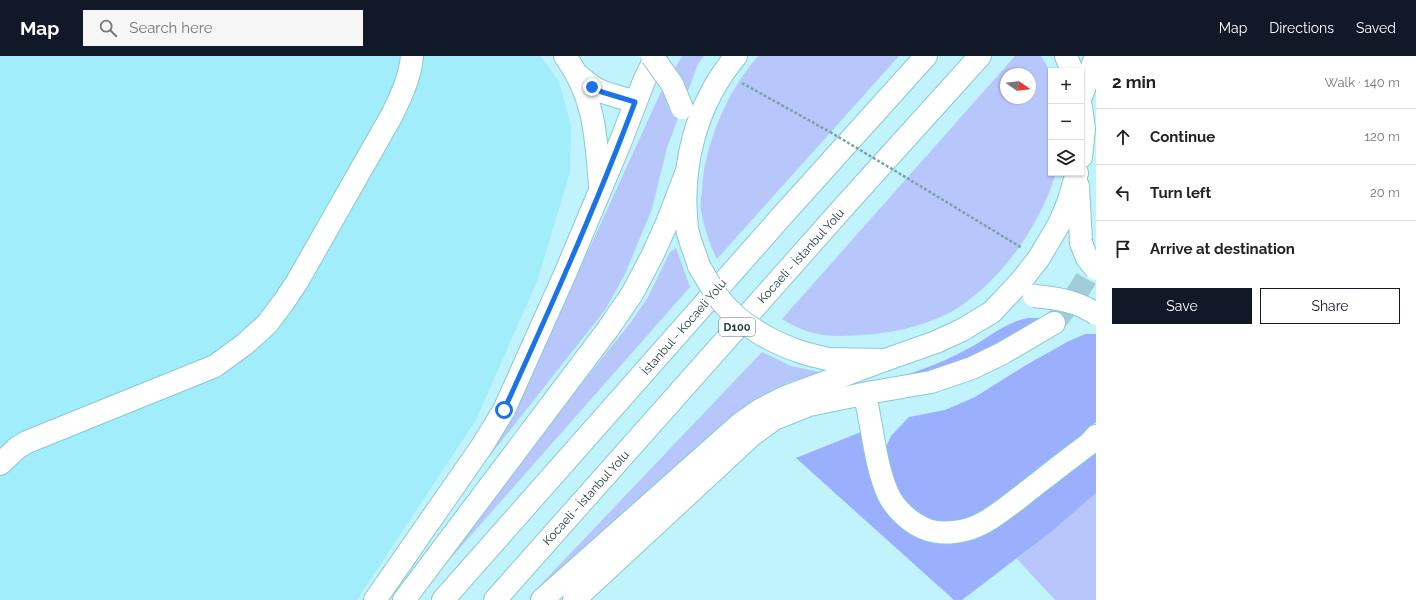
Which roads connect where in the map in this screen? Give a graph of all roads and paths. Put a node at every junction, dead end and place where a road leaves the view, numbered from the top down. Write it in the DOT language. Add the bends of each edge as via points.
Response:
graph roads {
  1 [pos="412,56"];
  2 [pos="565,56"];
  3 [pos="652,56"];
  4 [pos="656,56"];
  5 [pos="926,56"];
  6 [pos="980,56"];
  7 [pos="1066,56"];
  8 [pos="1096,56"];
  9 [pos="729,64"];
  10 [pos="1071,68"];
  11 [pos="578,75"];
  12 [pos="1084,89"];
  13 [pos="635,102"];
  14 [pos="692,138"];
  15 [pos="687,171"];
  16 [pos="1076,176"];
  17 [pos="1078,176"];
  18 [pos="601,189"];
  19 [pos="1039,258"];
  20 [pos="1096,269"];
  21 [pos="992,312"];
  22 [pos="1096,314"];
  23 [pos="885,360"];
  24 [pos="867,405"];
  25 [pos="1096,436"];
  26 [pos="0,464"];
  27 [pos="375,600"];
  28 [pos="404,600"];
  29 [pos="443,600"];
  30 [pos="495,600"];
  31 [pos="542,600"];
  32 [pos="574,600"];
  33 [pos="594,600"];
  1 -- 26 [label="main road" via="404,89 392,115 297,282 267,324 215,366 27,442"];
  2 -- 11 [label="main road"];
  3 -- 14 [label="main road, bridge" via="672,84"];
  4 -- 13 [label="main road"];
  5 -- 29 [label="main road, İstanbul - Kocaeli Yolu"];
  6 -- 30 [label="main road, Kocaeli - İstanbul Yolu / D100"];
  7 -- 10 [label="main road"];
  8 -- 12 [label="main road"];
  9 -- 14 [label="main road" via="703,110"];
  9 -- 19 [label="path, bridge" via="830,132"];
  11 -- 13 [label="main road" via="602,92"];
  11 -- 18 [label="main road" via="595,125"];
  13 -- 18 [label="main road"];
  14 -- 15 [label="main road"];
  15 -- 23 [label="main road, bridge" via="688,229 699,266 723,302 743,322 783,345 828,359"];
  15 -- 28 [label="main road" via="664,230 632,294"];
  16 -- 19 [label="main road" via="1059,224"];
  17 -- 20 [label="main road, bridge" via="1081,243 1087,258"];
  18 -- 27 [label="main road" via="504,410 482,446"];
  19 -- 21 [label="main road"];
  21 -- 22 [label="main road, bridge" via="1034,296 1058,298"];
  21 -- 23 [label="main road" via="936,342"];
  23 -- 31 [label="main road" via="785,397 760,410 740,424"];
  24 -- 25 [label="main road" via="888,494 898,510 928,530 945,532 979,525 1010,505"];
  24 -- 32 [label="main road" via="926,396 976,381 1044,342 1059,324 972,368 931,382 809,405 774,419 751,436"];
  24 -- 33 [label="main road" via="809,418 767,439 742,459"];
}
